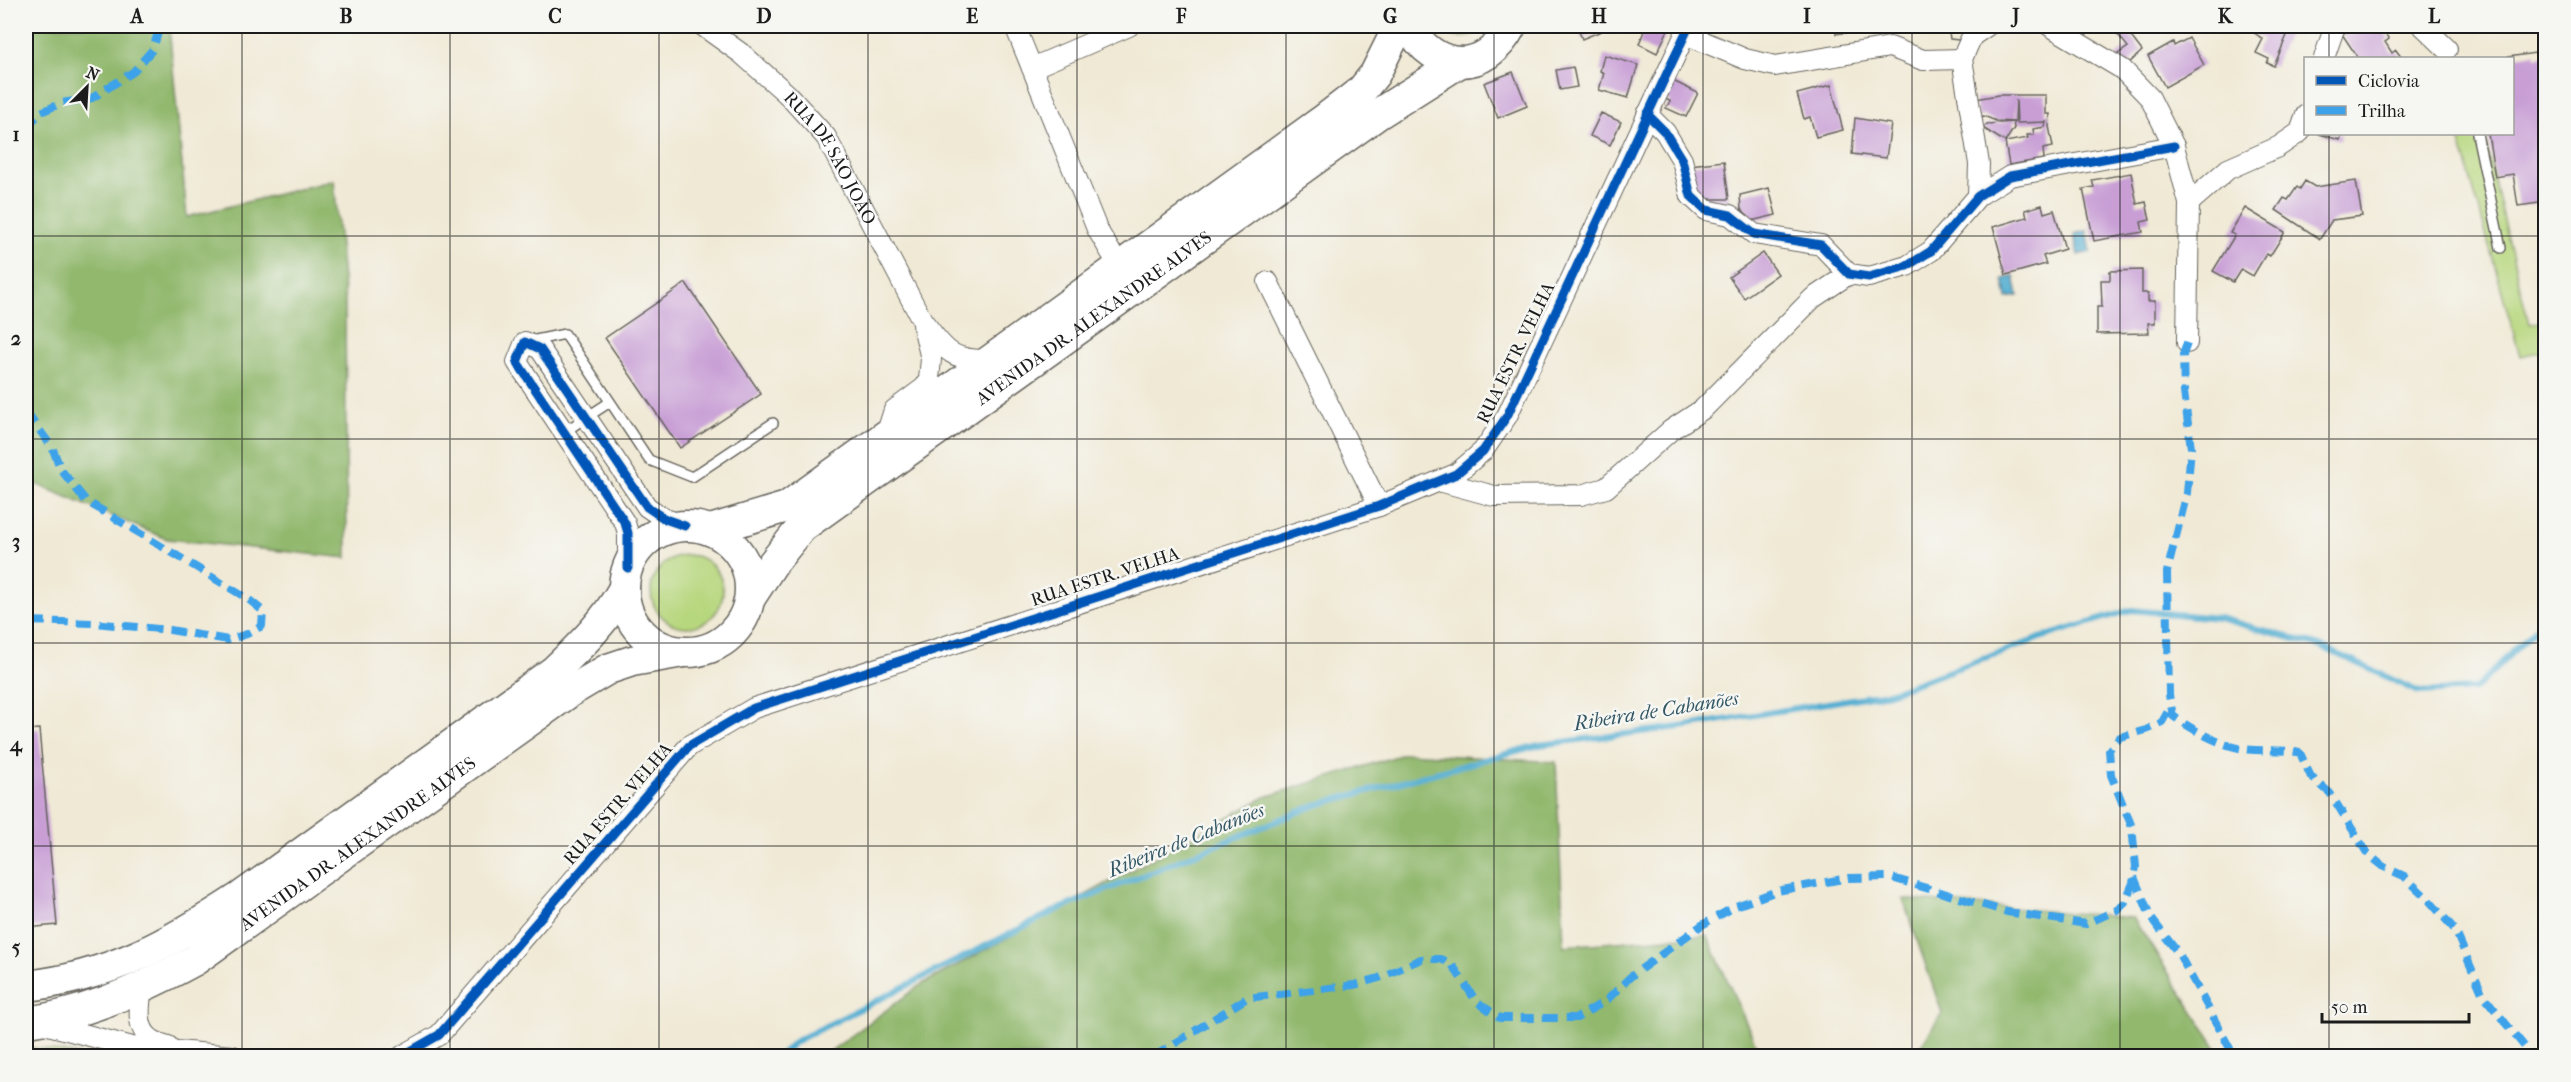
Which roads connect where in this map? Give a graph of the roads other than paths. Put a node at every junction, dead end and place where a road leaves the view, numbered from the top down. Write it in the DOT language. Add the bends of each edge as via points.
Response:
graph roads {
  1 [pos="703,26"];
  2 [pos="1015,26"];
  3 [pos="1129,26"];
  4 [pos="1399,26"];
  5 [pos="1409,26"];
  6 [pos="1510,26"];
  7 [pos="1988,26"];
  8 [pos="2050,26"];
  9 [pos="2335,26"];
  10 [pos="2423,26"];
  11 [pos="1687,30"];
  12 [pos="2451,54"];
  13 [pos="2324,57"];
  14 [pos="1962,59"];
  15 [pos="1460,62"];
  16 [pos="1032,68"];
  17 [pos="1647,114"];
  18 [pos="2304,121"];
  19 [pos="2477,135"];
  20 [pos="2174,146"];
  21 [pos="1978,196"];
  22 [pos="2189,203"];
  23 [pos="2501,248"];
  24 [pos="1119,266"];
  25 [pos="1849,274"];
  26 [pos="1268,282"];
  27 [pos="922,320"];
  28 [pos="525,342"];
  29 [pos="2187,343"];
  30 [pos="987,360"];
  31 [pos="610,402"];
  32 [pos="586,418"];
  33 [pos="773,423"];
  34 [pos="564,432"];
  35 [pos="887,432"];
  36 [pos="1439,481"];
  37 [pos="1379,506"];
  38 [pos="697,528"];
  39 [pos="626,578"];
  40 [pos="750,598"];
  41 [pos="683,652"];
  42 [pos="26,986"];
  43 [pos="142,987"];
  44 [pos="30,1022"];
  45 [pos="181,1052"];
  46 [pos="233,1056"];
  47 [pos="402,1056"];
  1 -- 27 [label="street, RUA DE SÃO JOÃO" via="787,94 826,137"];
  2 -- 16 [label="street"];
  3 -- 16 [label="street"];
  4 -- 24 [label="main road, AVENIDA DR. ALEXANDRE ALVES" via="1379,67 1362,90"];
  5 -- 15 [label="main road" via="1428,52"];
  6 -- 15 [label="main road, AVENIDA DR. ALEXANDRE ALVES" via="1491,52 1477,60"];
  7 -- 14 [label="street" via="1972,36"];
  8 -- 20 [label="street" via="2122,69 2150,98"];
  9 -- 13 [label="street"];
  10 -- 12 [label="street"];
  11 -- 14 [label="street" via="1745,59 1775,66 1890,47 1923,60"];
  11 -- 17 [label="street, RUA ESTR. VELHA"];
  14 -- 21 [label="street" via="1979,164"];
  15 -- 40 [label="main road, AVENIDA DR. ALEXANDRE ALVES" via="1378,114 802,527"];
  16 -- 24 [label="street" via="1096,229"];
  17 -- 25 [label="street" via="1665,132 1682,160 1691,196 1706,210 1730,215 1754,234 1821,245"];
  17 -- 36 [label="street, RUA ESTR. VELHA" via="1507,416 1483,451 1456,474"];
  18 -- 22 [label="street" via="2300,132 2278,147 2228,169"];
  19 -- 23 [label="lane"];
  20 -- 21 [label="street" via="2010,176"];
  20 -- 22 [label="street"];
  21 -- 25 [label="street" via="1931,251 1907,266 1869,277"];
  22 -- 29 [label="street"];
  24 -- 30 [label="main road, AVENIDA DR. ALEXANDRE ALVES"];
  25 -- 36 [label="street" via="1813,298 1703,409 1671,430 1606,488 1581,495 1494,496"];
  26 -- 37 [label="street"];
  27 -- 30 [label="street" via="954,356"];
  27 -- 35 [label="street" via="930,359 929,379 925,387 894,410"];
  28 -- 31 [label="lane" via="565,334"];
  28 -- 32 [label="street" via="540,349"];
  28 -- 34 [label="street" via="517,362"];
  30 -- 35 [label="main road, AVENIDA DR. ALEXANDRE ALVES"];
  31 -- 32 [label="lane"];
  31 -- 33 [label="lane" via="649,459 692,477"];
  32 -- 34 [label="lane"];
  32 -- 38 [label="street" via="647,507 665,519"];
  34 -- 39 [label="street" via="625,523"];
  35 -- 38 [label="main road, AVENIDA DR. ALEXANDRE ALVES" via="787,507"];
  36 -- 37 [label="street, RUA ESTR. VELHA"];
  37 -- 47 [label="street, RUA ESTR. VELHA" via="754,708 689,746 439,1035"];
  38 -- 39 [label="main road" via="666,529 650,538 636,551"];
  38 -- 40 [label="main road" via="728,540 742,557 750,576"];
  39 -- 41 [label="main road" via="627,607 635,624 664,648"];
  39 -- 42 [label="main road, AVENIDA DR. ALEXANDRE ALVES" via="614,607 554,671 242,896 144,955 81,976"];
  40 -- 41 [label="main road" via="735,632 720,644"];
  41 -- 43 [label="main road, AVENIDA DR. ALEXANDRE ALVES" via="608,669 571,691 195,960"];
  43 -- 44 [label="main road, AVENIDA DR. ALEXANDRE ALVES"];
  43 -- 45 [label="street" via="141,1025 149,1038"];
  44 -- 45 [label="street" via="132,1047"];
  45 -- 46 [label="street"];
}
